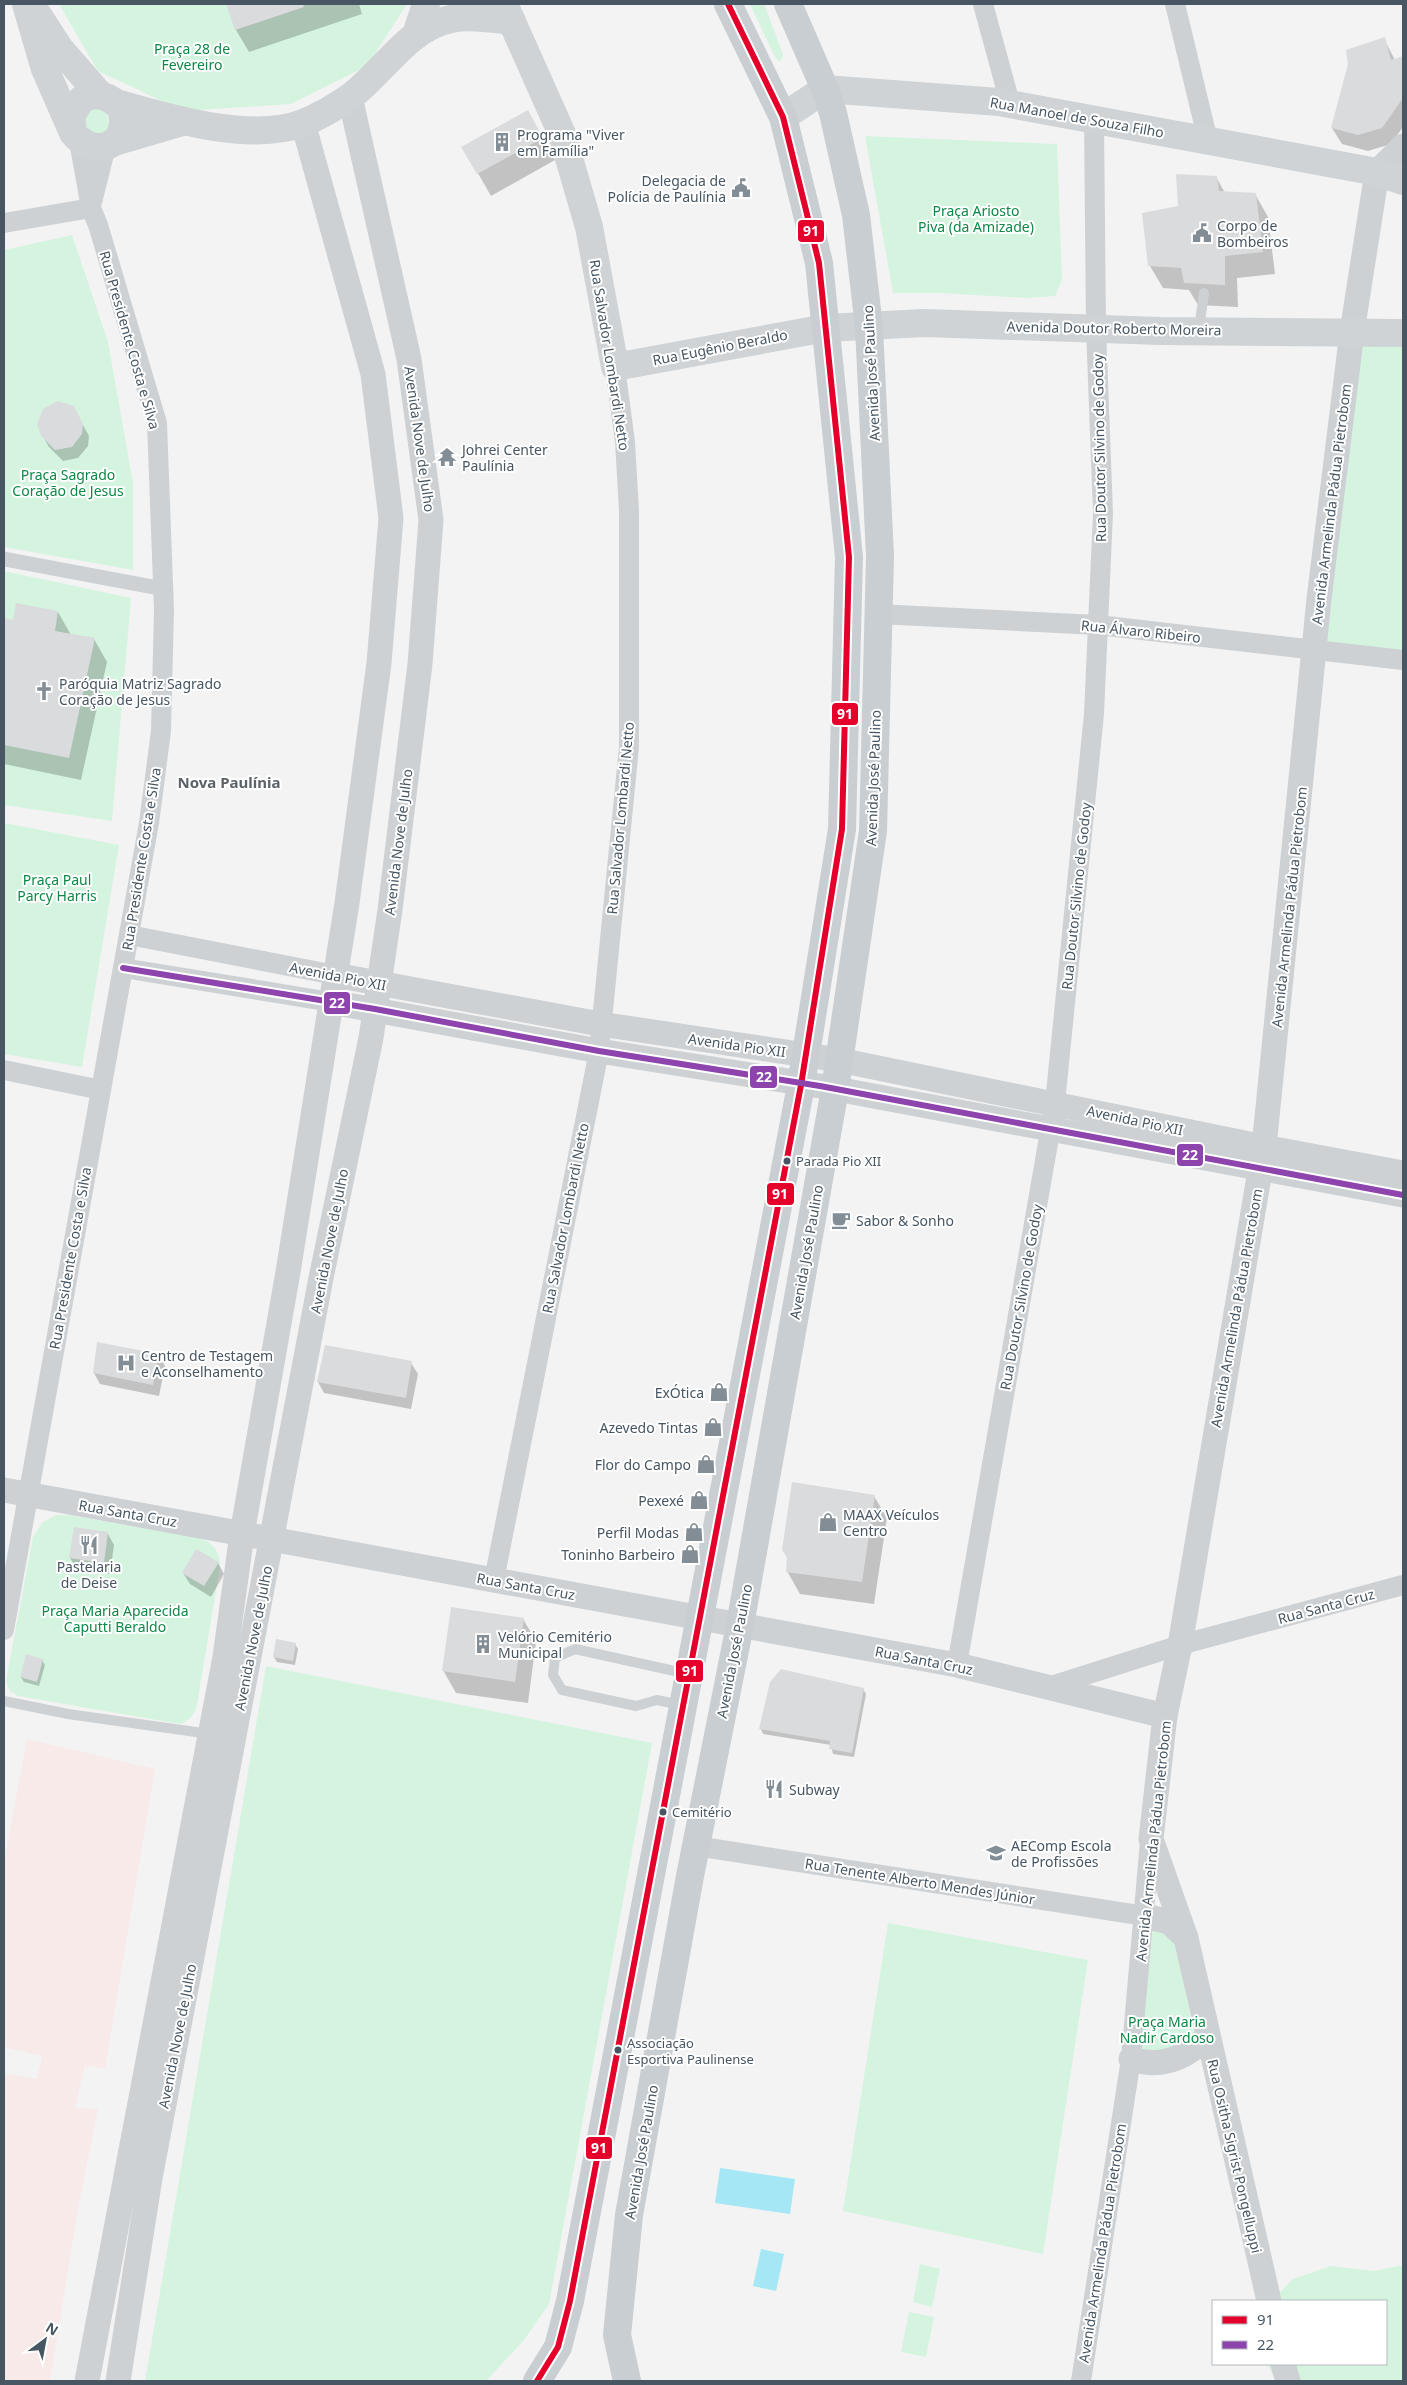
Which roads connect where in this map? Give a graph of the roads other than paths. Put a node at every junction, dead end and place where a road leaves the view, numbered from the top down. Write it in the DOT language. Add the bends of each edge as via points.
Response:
graph roads {
  1 [pos="28,4"];
  2 [pos="426,4"];
  3 [pos="728,4"];
  4 [pos="788,4"];
  5 [pos="983,4"];
  6 [pos="1175,4"];
  7 [pos="508,12"];
  8 [pos="416,35"];
  9 [pos="825,88"];
  10 [pos="350,97"];
  11 [pos="108,99"];
  12 [pos="1010,103"];
  13 [pos="783,117"];
  14 [pos="1094,119"];
  15 [pos="182,122"];
  16 [pos="303,123"];
  17 [pos="76,137"];
  18 [pos="1208,141"];
  19 [pos="110,144"];
  20 [pos="1403,146"];
  21 [pos="1377,172"];
  22 [pos="1403,181"];
  23 [pos="90,208"];
  24 [pos="4,222"];
  25 [pos="1204,293"];
  26 [pos="869,327"];
  27 [pos="826,328"];
  28 [pos="1096,328"];
  29 [pos="1198,331"];
  30 [pos="1352,332"];
  31 [pos="1403,333"];
  32 [pos="615,367"];
  33 [pos="4,559"];
  34 [pos="164,589"];
  35 [pos="878,614"];
  36 [pos="1098,625"];
  37 [pos="1314,651"];
  38 [pos="1403,660"];
  39 [pos="129,935"];
  40 [pos="123,968"];
  41 [pos="334,975"];
  42 [pos="379,983"];
  43 [pos="331,1002"];
  44 [pos="375,1008"];
  45 [pos="600,1024"];
  46 [pos="723,1043"];
  47 [pos="599,1051"];
  48 [pos="806,1055"];
  49 [pos="840,1060"];
  50 [pos="4,1070"];
  51 [pos="719,1070"];
  52 [pos="801,1084"];
  53 [pos="835,1089"];
  54 [pos="101,1090"];
  55 [pos="1055,1104"];
  56 [pos="1050,1130"];
  57 [pos="1262,1157"];
  58 [pos="1403,1173"];
  59 [pos="1403,1195"];
  60 [pos="16,1492"];
  61 [pos="242,1534"];
  62 [pos="271,1540"];
  63 [pos="494,1580"];
  64 [pos="1403,1586"];
  65 [pos="701,1618"];
  66 [pos="740,1625"];
  67 [pos="4,1630"];
  68 [pos="1180,1646"];
  69 [pos="957,1665"];
  70 [pos="689,1674"];
  71 [pos="1048,1687"];
  72 [pos="4,1701"];
  73 [pos="683,1706"];
  74 [pos="1166,1716"];
  75 [pos="210,1734"];
  76 [pos="1150,1839"];
  77 [pos="696,1846"];
  78 [pos="1145,1916"];
  79 [pos="1186,1938"];
  80 [pos="1207,2037"];
  81 [pos="151,2041"];
  82 [pos="175,2045"];
  83 [pos="1131,2059"];
  84 [pos="126,2174"];
  85 [pos="150,2178"];
  86 [pos="1269,2300"];
  87 [pos="1284,2365"];
  88 [pos="87,2381"];
  89 [pos="118,2381"];
  90 [pos="537,2381"];
  91 [pos="627,2381"];
  92 [pos="1081,2381"];
  93 [pos="1288,2381"];
  1 -- 11 [label="main road" via="60,49"];
  1 -- 17 [label="main road" via="45,69"];
  2 -- 8 [label="main road"];
  3 -- 13 [label="main road"];
  4 -- 9 [label="main road, Avenida José Paulino"];
  5 -- 12 [label="street"];
  6 -- 18 [label="street"];
  7 -- 8 [label="main road" via="450,19"];
  7 -- 32 [label="main road, Rua Salvador Lombardi Netto" via="562,134 589,227"];
  8 -- 10 [label="main road"];
  9 -- 12 [label="main road, Rua Manoel de Souza Filho"];
  9 -- 13 [label="main road"];
  9 -- 26 [label="main road, Avenida José Paulino" via="856,214"];
  10 -- 16 [label="main road"];
  10 -- 42 [label="street, Avenida Nove de Julho" via="409,359 431,520 420,664"];
  11 -- 15 [label="main road"];
  11 -- 17 [label="main road" via="82,99 75,106 71,115"];
  11 -- 19 [label="main road" via="121,109 124,123"];
  12 -- 14 [label="main road, Rua Manoel de Souza Filho"];
  13 -- 27 [label="main road" via="819,263"];
  14 -- 18 [label="main road, Rua Manoel de Souza Filho"];
  14 -- 28 [label="street, Rua Doutor Silvino de Godoy"];
  15 -- 16 [label="main road" via="245,129 275,129"];
  15 -- 19 [label="main road"];
  16 -- 41 [label="street, Avenida Nove de Julho" via="373,374 391,518 379,663 347,903"];
  17 -- 19 [label="main road" via="97,148"];
  17 -- 23 [label="street, Rua Presidente Costa e Silva"];
  18 -- 21 [label="main road, Rua Manoel de Souza Filho"];
  19 -- 23 [label="street"];
  20 -- 21 [label="street"];
  21 -- 22 [label="main road"];
  21 -- 30 [label="street, Avenida Armelinda Pádua Pietrobom"];
  23 -- 24 [label="street"];
  23 -- 34 [label="street, Rua Presidente Costa e Silva" via="98,225 157,423"];
  25 -- 29 [label="lane"];
  26 -- 27 [label="main road, Avenida Doutor Roberto Moreira"];
  26 -- 28 [label="main road, Avenida Doutor Roberto Moreira" via="925,324"];
  26 -- 35 [label="main road, Avenida José Paulino" via="880,556"];
  27 -- 32 [label="main road, Rua Eugênio Beraldo"];
  27 -- 48 [label="main road" via="849,557 843,800 840,846"];
  28 -- 29 [label="main road, Avenida Doutor Roberto Moreira"];
  28 -- 36 [label="street, Rua Doutor Silvino de Godoy" via="1103,513"];
  29 -- 30 [label="main road, Avenida Doutor Roberto Moreira"];
  30 -- 31 [label="main road, Avenida Doutor Roberto Moreira"];
  30 -- 37 [label="street, Avenida Armelinda Pádua Pietrobom"];
  32 -- 45 [label="street, Rua Salvador Lombardi Netto" via="625,442 629,511 629,747"];
  33 -- 34 [label="street"];
  34 -- 39 [label="street, Rua Presidente Costa e Silva" via="161,731"];
  35 -- 36 [label="street, Rua Álvaro Ribeiro"];
  35 -- 49 [label="main road, Avenida José Paulino" via="873,831"];
  36 -- 37 [label="street, Rua Álvaro Ribeiro"];
  36 -- 55 [label="street, Rua Doutor Silvino de Godoy" via="1094,714"];
  37 -- 38 [label="street, Rua Álvaro Ribeiro"];
  37 -- 57 [label="street, Avenida Armelinda Pádua Pietrobom"];
  39 -- 40 [label="street, Rua Presidente Costa e Silva"];
  39 -- 41 [label="street, Avenida Pio XII"];
  40 -- 43 [label="street, Avenida Pio XII"];
  40 -- 54 [label="street, Rua Presidente Costa e Silva"];
  41 -- 42 [label="street, Avenida Pio XII"];
  41 -- 43 [label="street, Avenida Nove de Julho"];
  42 -- 44 [label="street, Avenida Nove de Julho"];
  42 -- 45 [label="street, Avenida Pio XII"];
  43 -- 44 [label="street, Avenida Pio XII"];
  43 -- 61 [label="street, Avenida Nove de Julho"];
  44 -- 47 [label="street, Avenida Pio XII"];
  44 -- 62 [label="street, Avenida Nove de Julho"];
  45 -- 46 [label="street, Avenida Pio XII"];
  45 -- 47 [label="street, Rua Salvador Lombardi Netto"];
  46 -- 48 [label="street, Avenida Pio XII"];
  46 -- 51 [label="street"];
  47 -- 51 [label="street, Avenida Pio XII"];
  47 -- 63 [label="street, Rua Salvador Lombardi Netto"];
  48 -- 49 [label="street, Avenida Pio XII"];
  48 -- 52 [label="main road"];
  49 -- 53 [label="main road, Avenida José Paulino"];
  49 -- 55 [label="street, Avenida Pio XII"];
  50 -- 54 [label="street"];
  51 -- 52 [label="street, Avenida Pio XII"];
  52 -- 53 [label="street, Avenida Pio XII"];
  52 -- 65 [label="main road"];
  53 -- 56 [label="street, Avenida Pio XII"];
  53 -- 66 [label="main road, Avenida José Paulino"];
  54 -- 60 [label="street, Rua Presidente Costa e Silva"];
  55 -- 56 [label="street, Rua Doutor Silvino de Godoy"];
  55 -- 57 [label="street, Avenida Pio XII"];
  56 -- 57 [label="street, Avenida Pio XII"];
  56 -- 69 [label="street, Rua Doutor Silvino de Godoy"];
  57 -- 58 [label="street, Avenida Pio XII"];
  57 -- 59 [label="street, Avenida Pio XII"];
  57 -- 68 [label="street, Avenida Armelinda Pádua Pietrobom"];
  60 -- 61 [label="street, Rua Santa Cruz"];
  60 -- 67 [label="street, Rua Presidente Costa e Silva"];
  61 -- 62 [label="street, Rua Santa Cruz"];
  61 -- 75 [label="street, Avenida Nove de Julho" via="225,1657"];
  62 -- 63 [label="street, Rua Santa Cruz"];
  62 -- 82 [label="street, Avenida Nove de Julho"];
  63 -- 65 [label="street, Rua Santa Cruz"];
  64 -- 68 [label="street, Rua Santa Cruz"];
  65 -- 66 [label="street, Rua Santa Cruz"];
  65 -- 70 [label="main road"];
  66 -- 69 [label="street, Rua Santa Cruz"];
  66 -- 77 [label="main road, Avenida José Paulino"];
  68 -- 71 [label="street, Rua Santa Cruz"];
  68 -- 74 [label="street, Avenida Armelinda Pádua Pietrobom"];
  69 -- 71 [label="street, Rua Santa Cruz"];
  70 -- 73 [label="main road"];
  70 -- 73 [label="lane" via="575,1650 556,1658 553,1676 562,1690 636,1706 657,1700"];
  71 -- 74 [label="street, Rua Santa Cruz"];
  72 -- 75 [label="lane" via="68,1714"];
  73 -- 90 [label="main road" via="570,2301 558,2347"];
  74 -- 76 [label="street, Avenida Armelinda Pádua Pietrobom"];
  75 -- 81 [label="street, Avenida Nove de Julho"];
  76 -- 78 [label="street, Avenida Armelinda Pádua Pietrobom"];
  76 -- 79 [label="street, Rua Ositha Sigrist Pongelluppi"];
  77 -- 78 [label="street, Rua Tenente Alberto Mendes Júnior"];
  77 -- 91 [label="main road, Avenida José Paulino" via="629,2215 618,2335"];
  78 -- 79 [label="street" via="1169,1922"];
  78 -- 83 [label="street, Avenida Armelinda Pádua Pietrobom"];
  79 -- 80 [label="street, Rua Ositha Sigrist Pongelluppi"];
  80 -- 83 [label="street" via="1188,2054 1172,2062 1149,2063"];
  80 -- 86 [label="street, Rua Ositha Sigrist Pongelluppi"];
  81 -- 82 [label="street"];
  81 -- 84 [label="street, Avenida Nove de Julho"];
  82 -- 85 [label="street, Avenida Nove de Julho"];
  83 -- 92 [label="street, Avenida Armelinda Pádua Pietrobom"];
  84 -- 85 [label="street"];
  84 -- 88 [label="street, Avenida Nove de Julho"];
  85 -- 89 [label="street, Avenida Nove de Julho"];
  87 -- 93 [label="street"];
}
